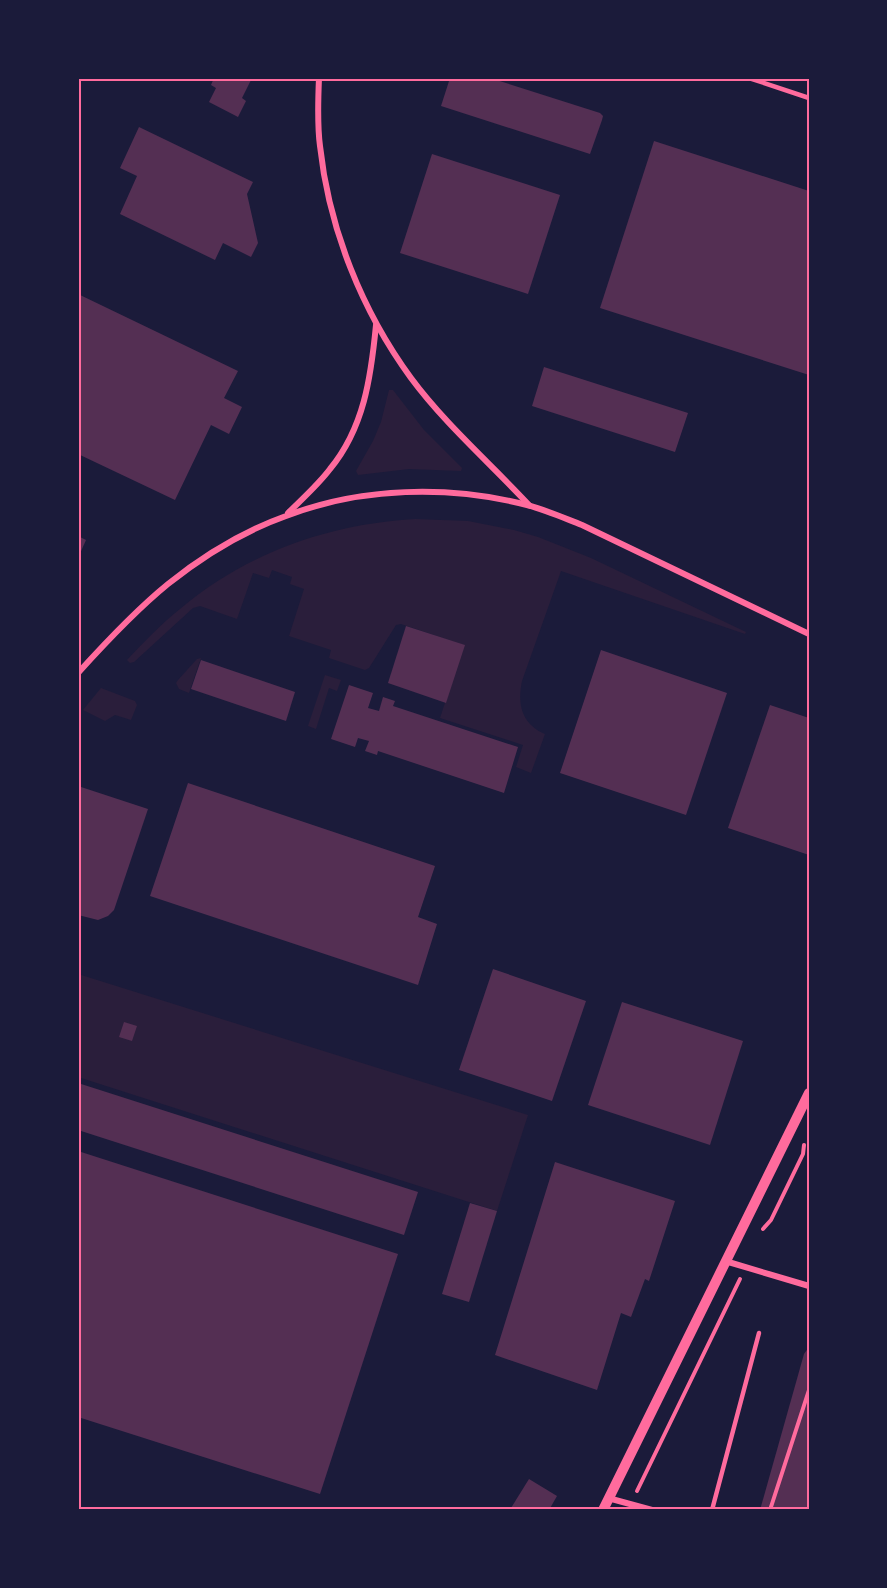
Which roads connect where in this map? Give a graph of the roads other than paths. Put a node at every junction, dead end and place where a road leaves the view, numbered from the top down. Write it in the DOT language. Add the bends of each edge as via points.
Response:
graph roads {
  1 [pos="319,78"];
  2 [pos="749,78"];
  3 [pos="809,98"];
  4 [pos="376,324"];
  5 [pos="529,506"];
  6 [pos="286,515"];
  7 [pos="809,634"];
  8 [pos="78,673"];
  9 [pos="809,1093"];
  10 [pos="725,1261"];
  11 [pos="809,1286"];
  12 [pos="759,1333"];
  13 [pos="608,1498"];
  14 [pos="603,1510"];
  15 [pos="652,1510"];
  16 [pos="712,1510"];
  1 -- 4 [label="street" via="319,144 330,203 345,252"];
  2 -- 3 [label="lane"];
  4 -- 5 [label="street" via="436,408"];
  4 -- 6 [label="street" via="367,390 351,436 331,469"];
  5 -- 6 [label="street" via="462,494 405,492 340,501"];
  5 -- 7 [label="street" via="582,525"];
  6 -- 8 [label="street" via="226,545 168,584"];
  9 -- 10 [label="street"];
  10 -- 11 [label="street"];
  10 -- 13 [label="street"];
  12 -- 16 [label="lane"];
  13 -- 14 [label="street"];
  13 -- 15 [label="street"];
}
